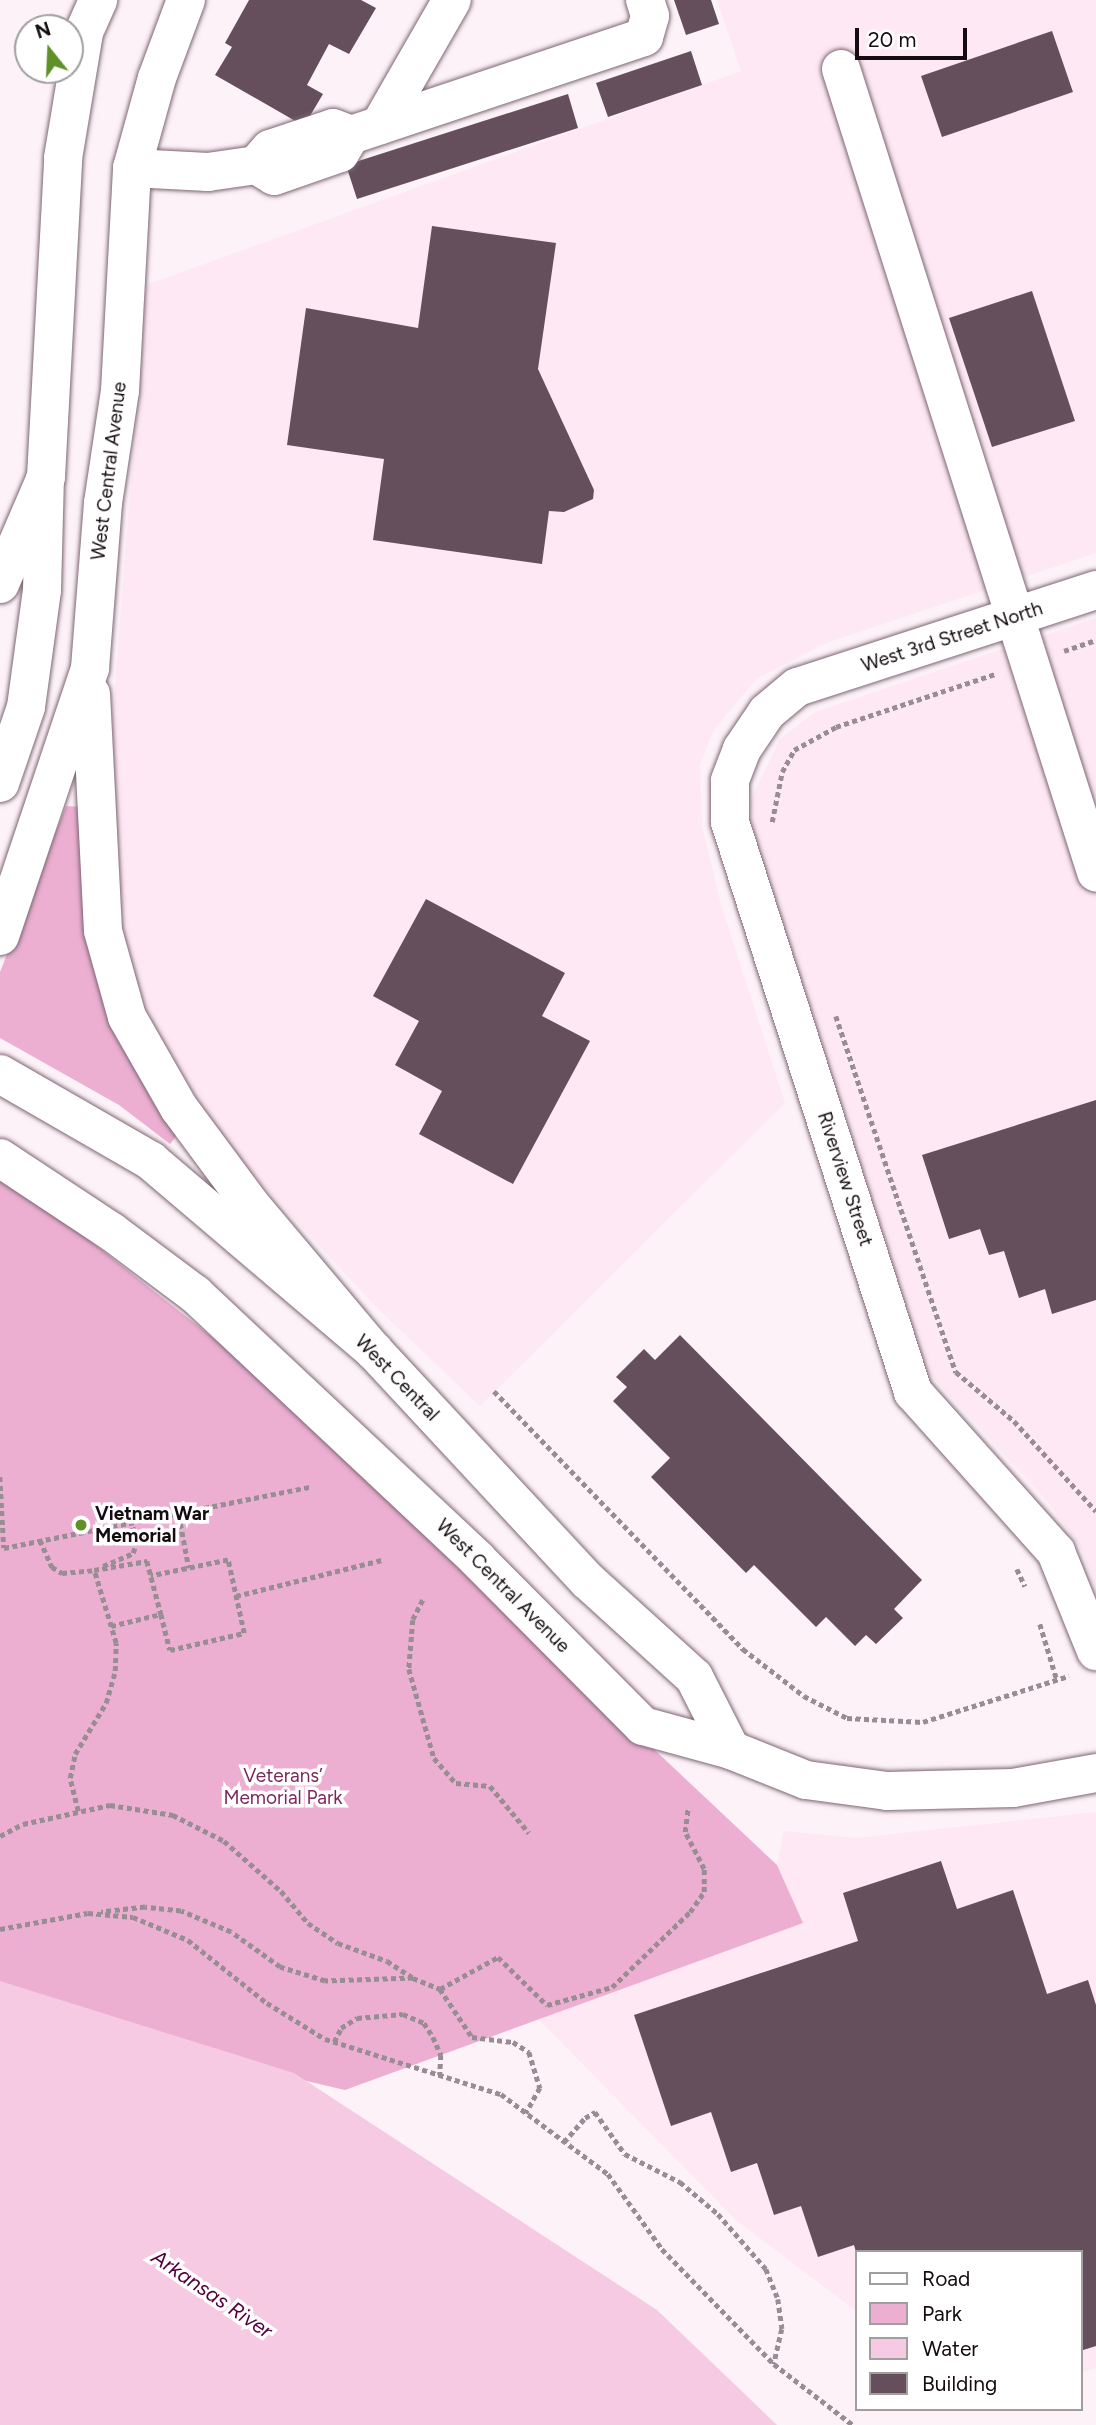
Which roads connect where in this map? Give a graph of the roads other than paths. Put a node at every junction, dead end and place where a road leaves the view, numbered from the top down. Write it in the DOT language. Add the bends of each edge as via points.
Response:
graph roads {
  1 [pos="98,0"];
  2 [pos="186,0"];
  3 [pos="453,0"];
  4 [pos="645,0"];
  5 [pos="841,69"];
  6 [pos="366,130"];
  7 [pos="132,168"];
  8 [pos="46,477"];
  9 [pos="0,584"];
  10 [pos="1096,590"];
  11 [pos="1012,618"];
  12 [pos="90,668"];
  13 [pos="807,683"];
  14 [pos="0,783"];
  15 [pos="1096,872"];
  16 [pos="0,936"];
  17 [pos="0,1074"];
  18 [pos="0,1158"];
  19 [pos="374,1351"];
  20 [pos="1090,1661"];
  21 [pos="731,1750"];
  22 [pos="1096,1773"];
  1 -- 8 [label="street" via="85,32 63,158"];
  2 -- 7 [label="street, West Central Avenue" via="157,78"];
  3 -- 6 [label="street"];
  4 -- 6 [label="street" via="650,16 645,37"];
  5 -- 11 [label="street"];
  6 -- 7 [label="street" via="333,128 270,149 256,165 208,172"];
  7 -- 12 [label="street, West Central Avenue" via="120,391 103,503"];
  8 -- 9 [label="street"];
  8 -- 14 [label="street" via="42,590 26,707"];
  10 -- 11 [label="street, West 3rd Street North"];
  11 -- 13 [label="street, West 3rd Street North"];
  11 -- 15 [label="street"];
  12 -- 16 [label="street, West Central Avenue"];
  12 -- 19 [label="street" via="103,931 127,1017 179,1108 250,1205"];
  13 -- 20 [label="street, Riverview Street" via="767,712 742,749 730,781 730,821 914,1392 1056,1552"];
  17 -- 19 [label="street, West Central" via="151,1161"];
  18 -- 21 [label="street, West Central Avenue" via="195,1294 477,1559 643,1726"];
  19 -- 21 [label="street, West Central" via="588,1581 694,1677"];
  21 -- 22 [label="street, West Central Avenue" via="806,1780 887,1791 1013,1788"];
}
